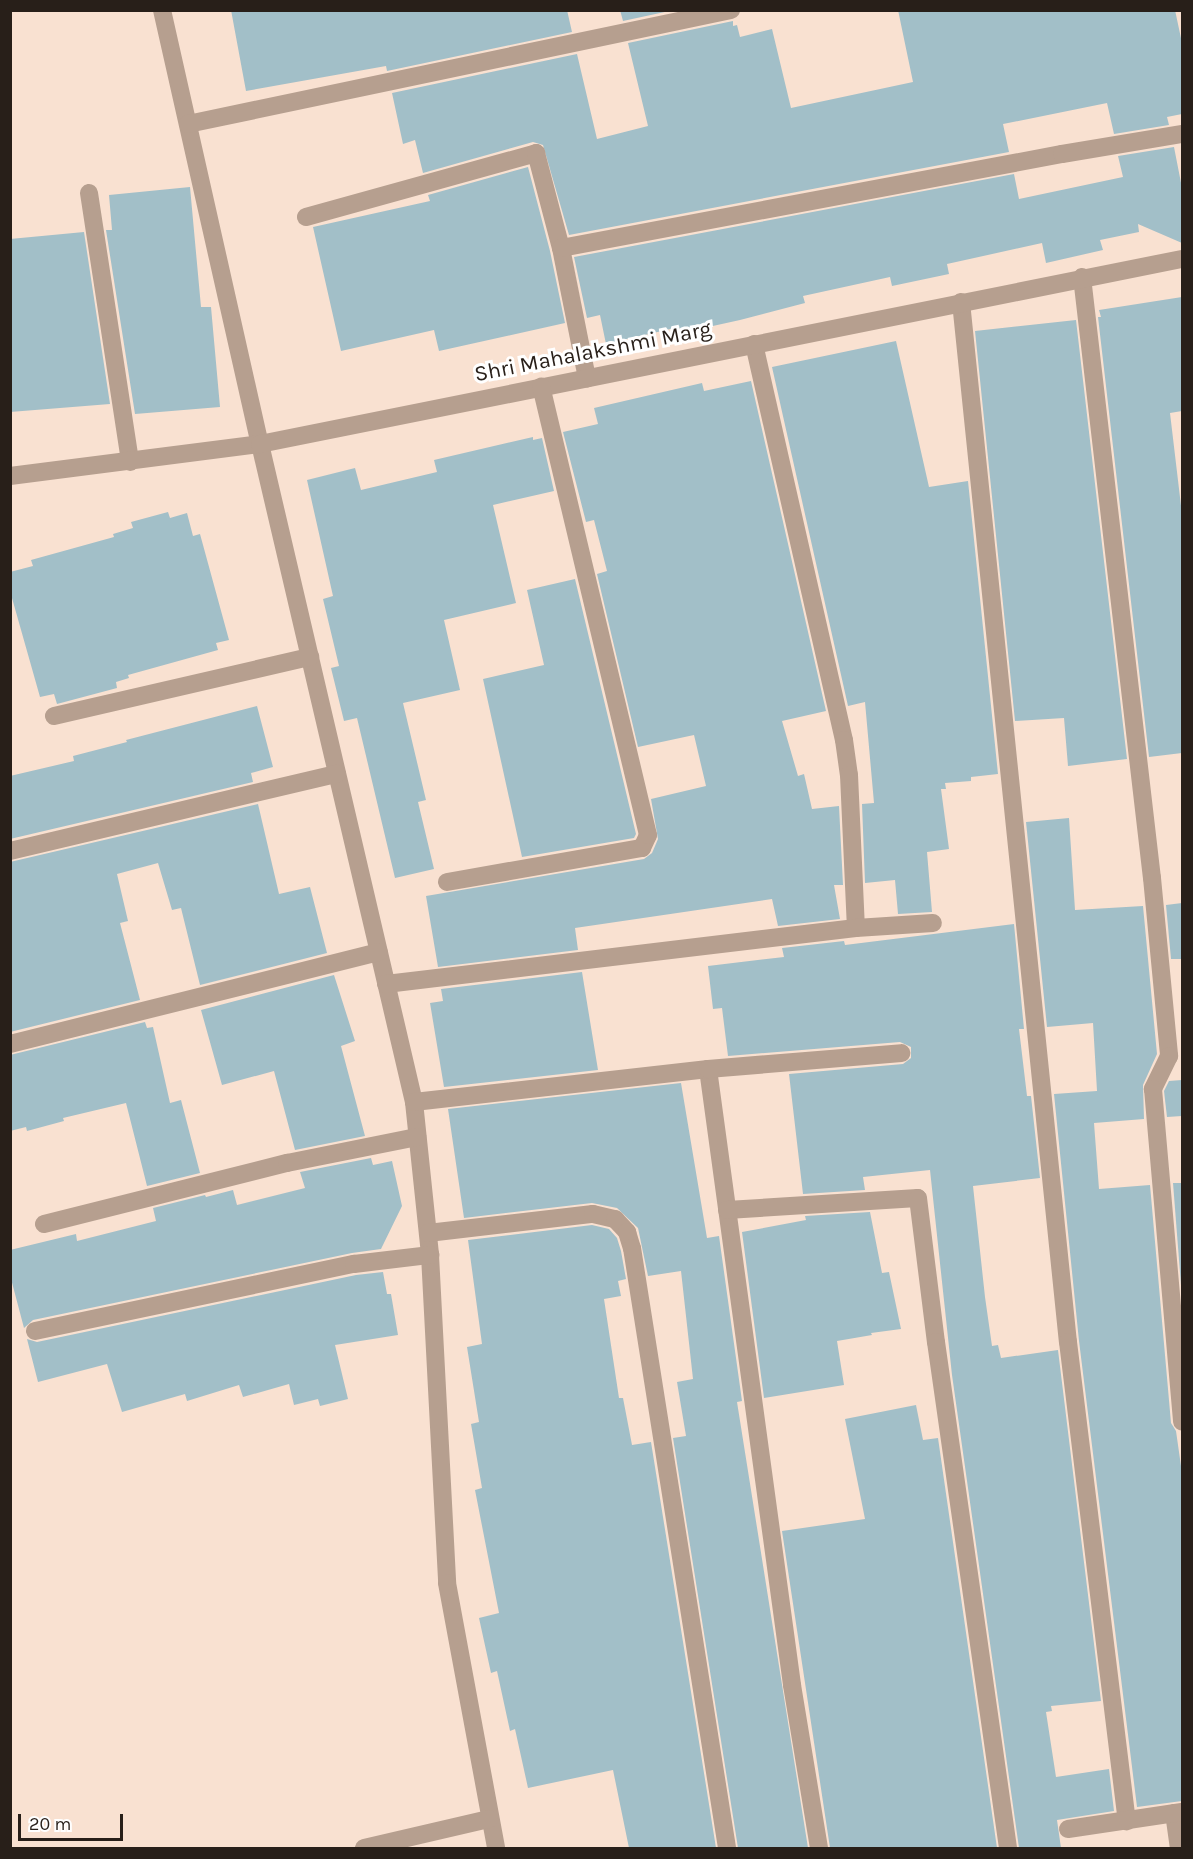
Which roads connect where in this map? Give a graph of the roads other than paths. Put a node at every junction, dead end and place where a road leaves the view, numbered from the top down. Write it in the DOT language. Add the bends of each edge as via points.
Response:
graph roads {
  1 [pos="162,10"];
  2 [pos="731,10"];
  3 [pos="188,124"];
  4 [pos="1182,135"];
  5 [pos="89,193"];
  6 [pos="306,217"];
  7 [pos="561,248"];
  8 [pos="1182,259"];
  9 [pos="1082,277"];
  10 [pos="961,302"];
  11 [pos="754,344"];
  12 [pos="587,378"];
  13 [pos="541,387"];
  14 [pos="260,444"];
  15 [pos="130,462"];
  16 [pos="10,476"];
  17 [pos="310,657"];
  18 [pos="54,716"];
  19 [pos="337,774"];
  20 [pos="10,851"];
  21 [pos="447,882"];
  22 [pos="933,922"];
  23 [pos="856,928"];
  24 [pos="379,952"];
  25 [pos="386,984"];
  26 [pos="10,1044"];
  27 [pos="901,1053"];
  28 [pos="708,1069"];
  29 [pos="414,1102"];
  30 [pos="417,1137"];
  31 [pos="727,1210"];
  32 [pos="44,1224"];
  33 [pos="428,1233"];
  34 [pos="430,1255"];
  35 [pos="35,1331"];
  36 [pos="1182,1422"];
  37 [pos="1178,1812"];
  38 [pos="489,1819"];
  39 [pos="1127,1821"];
  40 [pos="1068,1829"];
  41 [pos="364,1848"];
  42 [pos="496,1848"];
  43 [pos="727,1848"];
  44 [pos="819,1848"];
  45 [pos="1008,1848"];
  46 [pos="1179,1848"];
  1 -- 3 [label="street"];
  2 -- 3 [label="street"];
  3 -- 14 [label="street"];
  4 -- 7 [label="street"];
  5 -- 15 [label="street"];
  6 -- 7 [label="street" via="536,153"];
  7 -- 12 [label="street"];
  8 -- 9 [label="street, Shri Mahalakshmi Marg"];
  9 -- 10 [label="street, Shri Mahalakshmi Marg"];
  9 -- 36 [label="street" via="1169,1056 1153,1089"];
  10 -- 11 [label="street, Shri Mahalakshmi Marg"];
  10 -- 39 [label="street" via="1068,1342"];
  11 -- 12 [label="street, Shri Mahalakshmi Marg"];
  11 -- 23 [label="street" via="844,740"];
  12 -- 13 [label="street, Shri Mahalakshmi Marg"];
  13 -- 14 [label="street, Shri Mahalakshmi Marg"];
  13 -- 21 [label="street" via="648,835 642,848"];
  14 -- 15 [label="street, Shri Mahalakshmi Marg"];
  14 -- 17 [label="street"];
  15 -- 16 [label="street, Shri Mahalakshmi Marg"];
  17 -- 18 [label="street"];
  17 -- 19 [label="street"];
  19 -- 20 [label="street"];
  19 -- 24 [label="street"];
  22 -- 23 [label="street"];
  23 -- 25 [label="street"];
  24 -- 25 [label="street"];
  24 -- 26 [label="street"];
  25 -- 29 [label="street"];
  27 -- 28 [label="street"];
  28 -- 29 [label="street"];
  28 -- 31 [label="street"];
  29 -- 30 [label="street"];
  30 -- 32 [label="street" via="287,1163"];
  30 -- 33 [label="street"];
  31 -- 44 [label="street" via="792,1685"];
  31 -- 45 [label="street" via="918,1198"];
  33 -- 34 [label="street"];
  33 -- 43 [label="street" via="593,1214 615,1219 627,1232"];
  34 -- 35 [label="street" via="354,1264"];
  34 -- 38 [label="street" via="447,1583"];
  37 -- 39 [label="street"];
  37 -- 46 [label="street"];
  38 -- 41 [label="street"];
  38 -- 42 [label="street"];
  39 -- 40 [label="street"];
}
